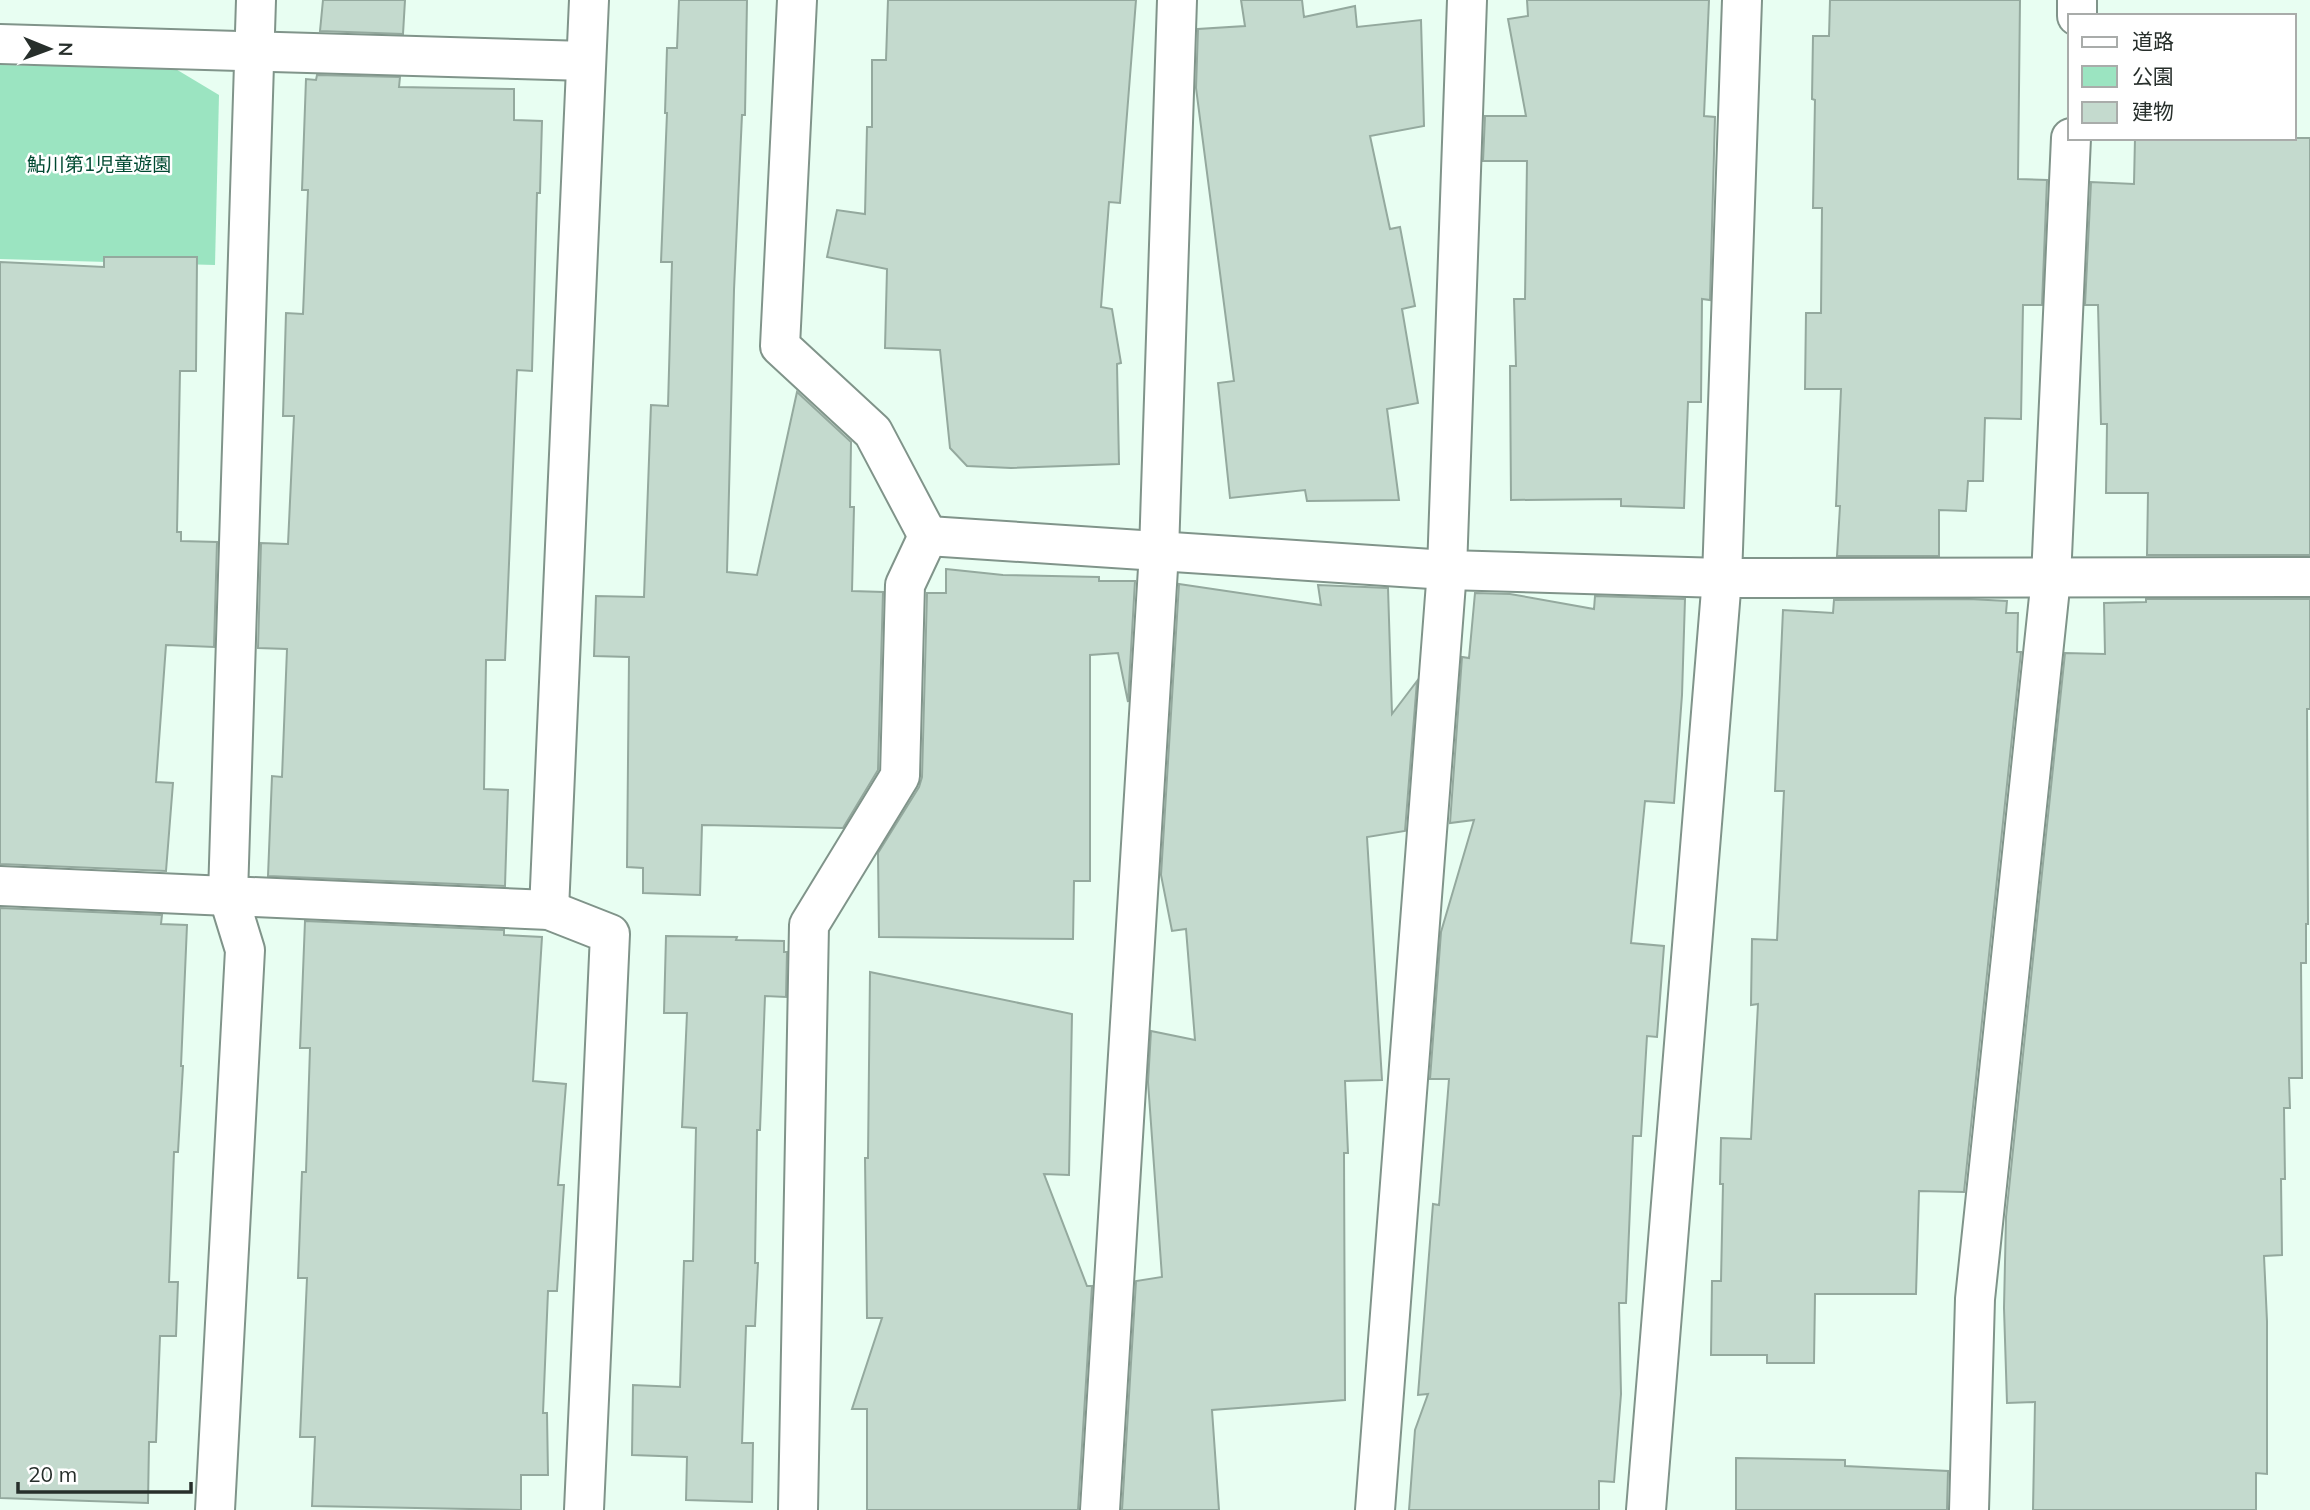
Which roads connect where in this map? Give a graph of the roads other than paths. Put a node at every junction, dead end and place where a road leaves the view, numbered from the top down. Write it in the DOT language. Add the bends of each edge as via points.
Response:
graph roads {
  1 [pos="256,0"];
  2 [pos="589,0"];
  3 [pos="797,0"];
  4 [pos="1177,0"];
  5 [pos="1466,0"];
  6 [pos="1742,0"];
  7 [pos="0,44"];
  8 [pos="254,51"];
  9 [pos="586,61"];
  10 [pos="2071,140"];
  11 [pos="928,536"];
  12 [pos="1159,552"];
  13 [pos="1447,570"];
  14 [pos="2310,577"];
  15 [pos="1722,578"];
  16 [pos="2051,578"];
  17 [pos="0,886"];
  18 [pos="228,895"];
  19 [pos="549,910"];
  20 [pos="215,1510"];
  21 [pos="584,1510"];
  22 [pos="798,1510"];
  23 [pos="1100,1510"];
  24 [pos="1375,1510"];
  25 [pos="1646,1510"];
  26 [pos="1969,1510"];
  1 -- 8 [label="street"];
  2 -- 9 [label="street"];
  3 -- 11 [label="street" via="780,346 873,432"];
  4 -- 12 [label="street"];
  5 -- 13 [label="street"];
  6 -- 15 [label="street"];
  7 -- 8 [label="street"];
  8 -- 9 [label="street"];
  8 -- 18 [label="street"];
  9 -- 19 [label="street"];
  10 -- 16 [label="street"];
  11 -- 12 [label="street"];
  11 -- 22 [label="street" via="905,585 900,776 809,925"];
  12 -- 13 [label="street"];
  12 -- 23 [label="street"];
  13 -- 15 [label="street"];
  13 -- 24 [label="street"];
  14 -- 16 [label="street"];
  15 -- 16 [label="street"];
  15 -- 25 [label="street"];
  16 -- 26 [label="street" via="1975,1299"];
  17 -- 18 [label="street"];
  18 -- 19 [label="street"];
  18 -- 20 [label="street" via="245,950"];
  19 -- 21 [label="street" via="610,933"];
}
